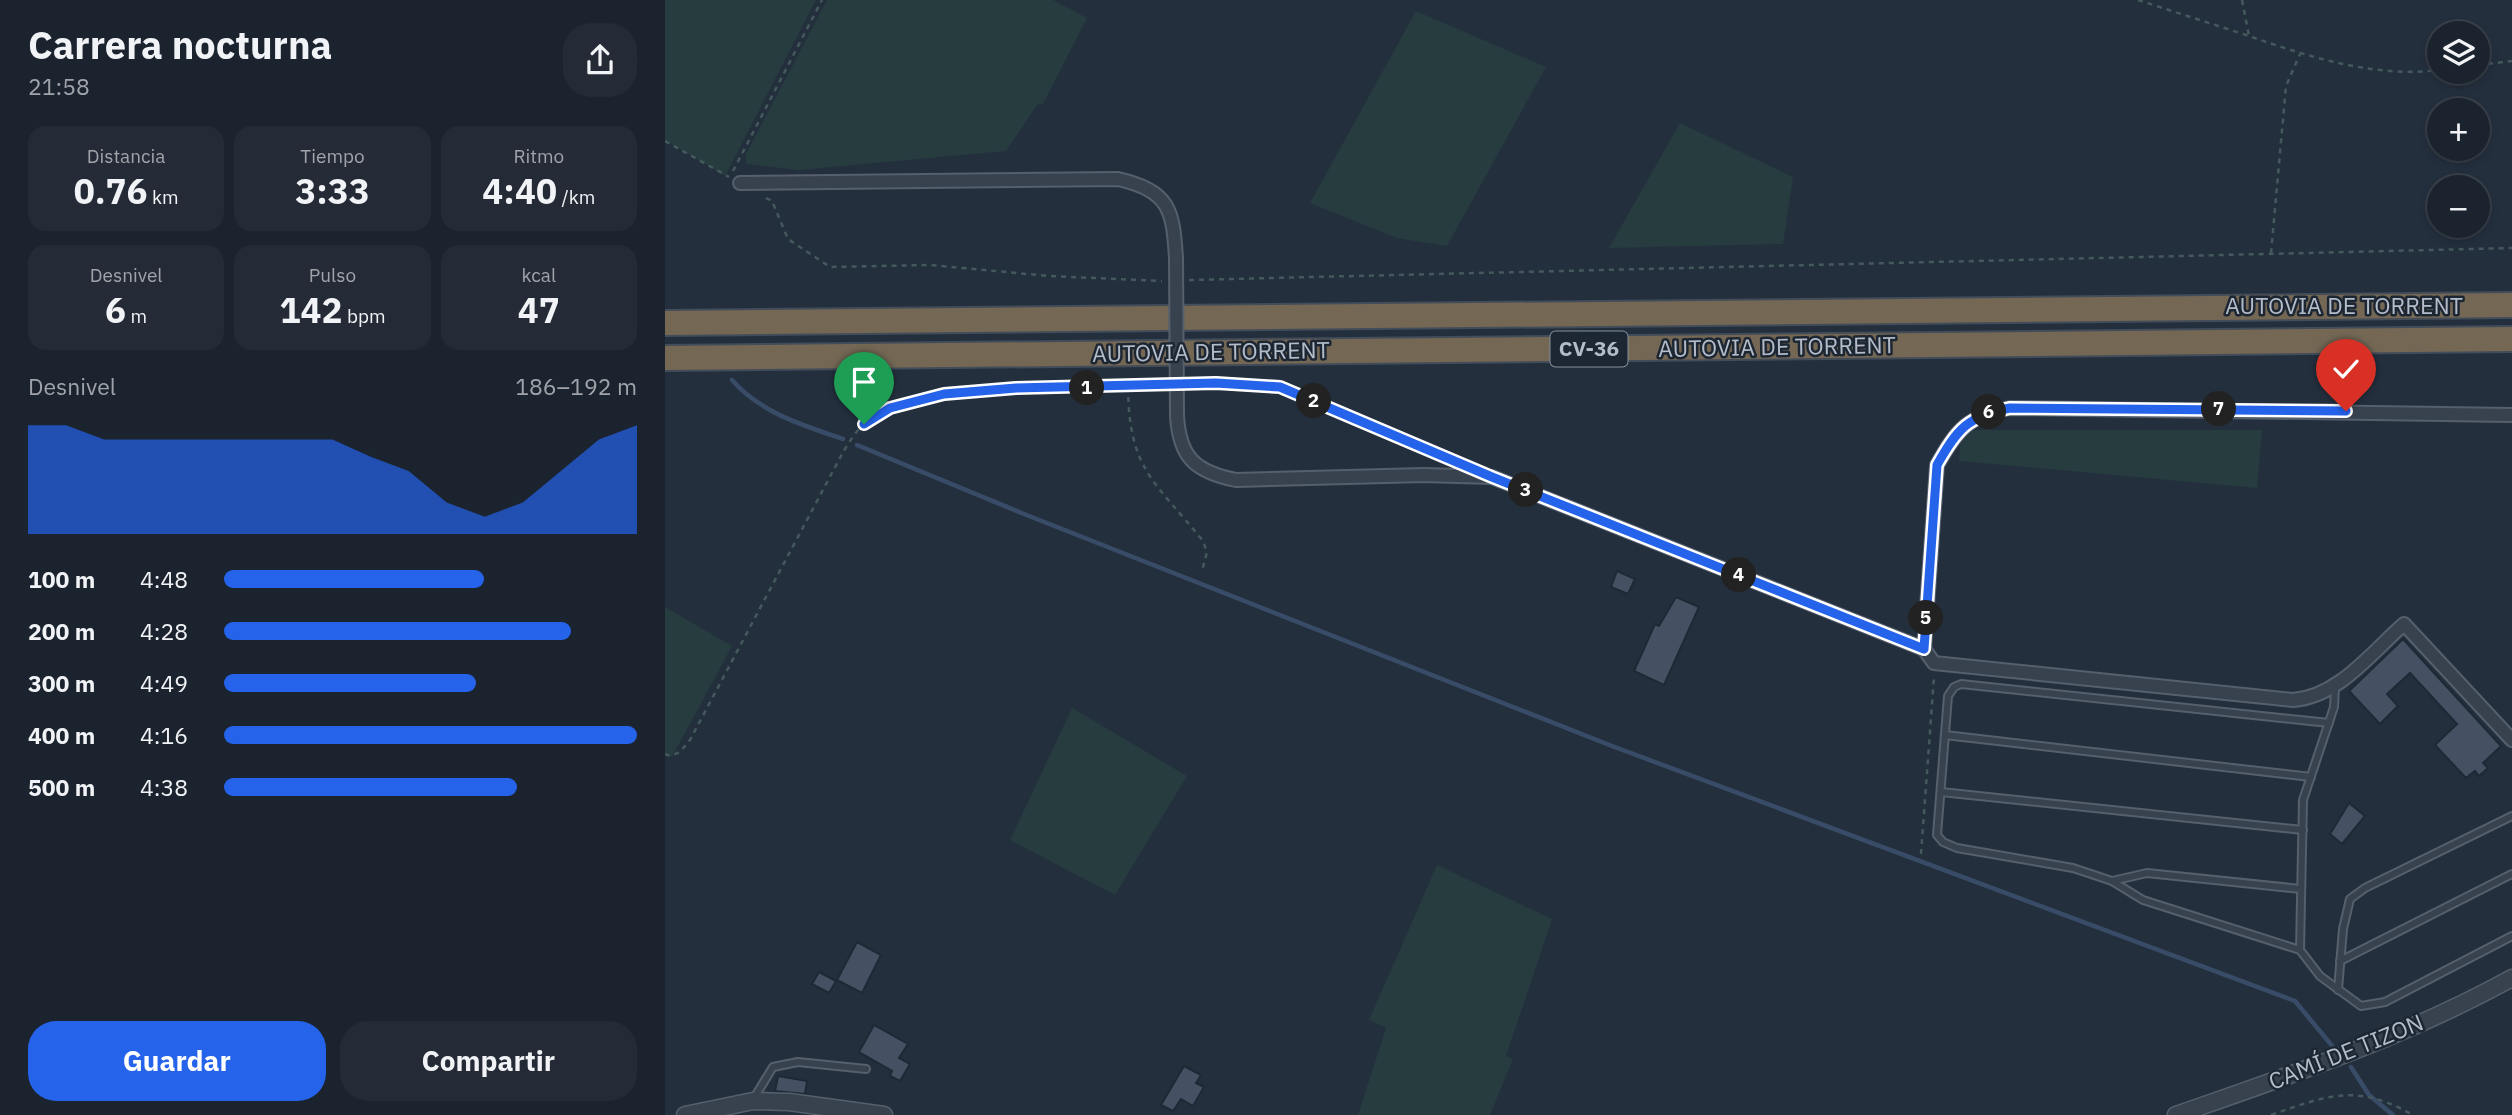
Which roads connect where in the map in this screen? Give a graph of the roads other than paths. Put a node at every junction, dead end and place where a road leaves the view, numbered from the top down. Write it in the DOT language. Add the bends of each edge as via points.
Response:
graph roads {
  1 [pos="740,183"];
  2 [pos="2512,299"];
  3 [pos="2512,305"];
  4 [pos="2336,306"];
  5 [pos="665,323"];
  6 [pos="2512,339"];
  7 [pos="665,358"];
  8 [pos="2512,415"];
  9 [pos="1924,649"];
  10 [pos="2335,685"];
  11 [pos="2329,723"];
  12 [pos="1945,735"];
  13 [pos="2512,740"];
  14 [pos="2311,777"];
  15 [pos="1941,792"];
  16 [pos="2512,816"];
  17 [pos="2303,830"];
  18 [pos="2512,874"];
  19 [pos="2112,881"];
  20 [pos="2301,889"];
  21 [pos="2512,936"];
  22 [pos="2300,950"];
  23 [pos="2340,961"];
  24 [pos="2512,978"];
  25 [pos="2338,990"];
  26 [pos="866,1069"];
  27 [pos="753,1101"];
  28 [pos="685,1115"];
  29 [pos="884,1115"];
  30 [pos="2176,1115"];
  1 -- 9 [label="street, bridge" via="1118,179 1137,184 1160,196 1173,216 1177,415 1183,450 1196,466 1213,476 1236,480 1492,477"];
  2 -- 4 [label="highway"];
  3 -- 4 [label="highway, AUTOVIA DE TORRENT / CV-36"];
  4 -- 5 [label="highway, AUTOVIA DE TORRENT / CV-36"];
  6 -- 7 [label="highway, AUTOVIA DE TORRENT / CV-36"];
  8 -- 9 [label="street" via="2237,409 2010,408 1988,412 1967,422 1937,465"];
  9 -- 10 [label="street" via="1934,663 2293,700 2312,699"];
  10 -- 11 [label="lane"];
  10 -- 13 [label="street" via="2404,624"];
  11 -- 12 [label="lane" via="1961,684 1948,696"];
  11 -- 14 [label="lane"];
  12 -- 14 [label="lane"];
  12 -- 15 [label="lane"];
  14 -- 17 [label="lane" via="2303,800"];
  15 -- 17 [label="lane"];
  15 -- 19 [label="lane" via="1937,835 1943,842"];
  16 -- 23 [label="lane" via="2350,899"];
  17 -- 20 [label="lane"];
  18 -- 23 [label="lane"];
  19 -- 20 [label="lane" via="2147,873"];
  19 -- 22 [label="lane" via="2143,900"];
  20 -- 22 [label="lane"];
  21 -- 25 [label="lane" via="2385,1002 2361,1006"];
  22 -- 25 [label="lane"];
  23 -- 25 [label="lane"];
  24 -- 30 [label="street, CAMÍ DE TIZON" via="2350,1055"];
  26 -- 27 [label="lane" via="798,1062 773,1067"];
  27 -- 28 [label="street"];
  27 -- 29 [label="street"];
}
